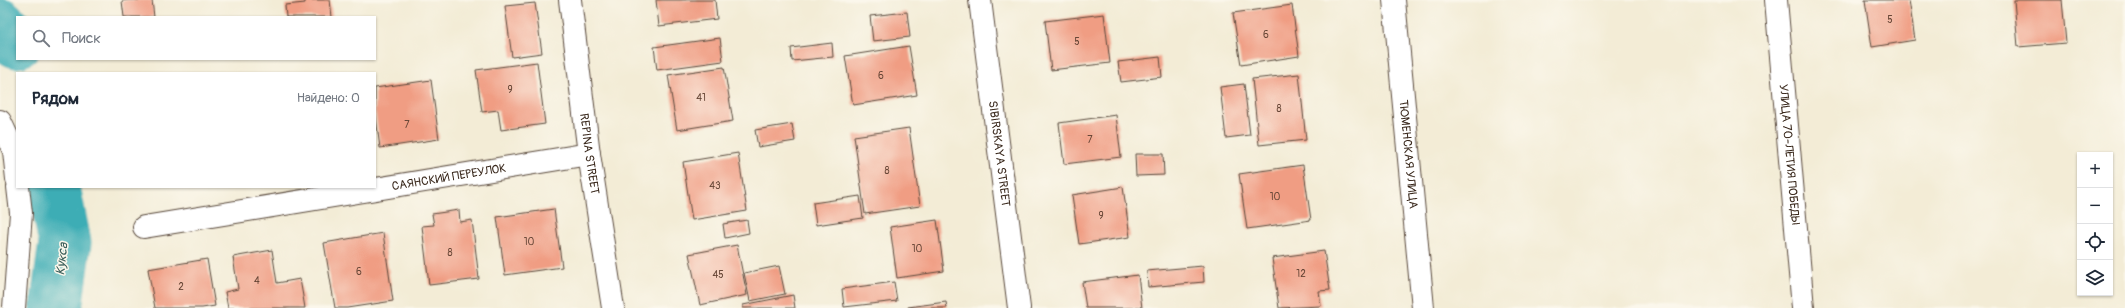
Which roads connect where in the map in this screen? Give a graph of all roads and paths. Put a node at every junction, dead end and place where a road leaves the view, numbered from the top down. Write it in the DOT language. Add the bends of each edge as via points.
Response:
graph roads {
  1 [pos="570,0"];
  2 [pos="980,0"];
  3 [pos="1394,0"];
  4 [pos="1776,0"];
  5 [pos="0,121"];
  6 [pos="588,154"];
  7 [pos="16,170"];
  8 [pos="18,188"];
  9 [pos="144,227"];
  10 [pos="14,308"];
  11 [pos="613,308"];
  12 [pos="1019,308"];
  13 [pos="1423,308"];
  14 [pos="1803,308"];
  1 -- 6 [label="street, REPINA STREET"];
  2 -- 12 [label="street, SIBIRSKAYA STREET"];
  3 -- 13 [label="street, ТЮМЕНСКАЯ УЛИЦА"];
  4 -- 14 [label="street, УЛИЦА 70-ЛЕТИЯ ПОБЕДЫ"];
  5 -- 7 [label="street" via="14,151"];
  6 -- 9 [label="street, САЯНСКИЙ ПЕРЕУЛОК"];
  6 -- 11 [label="street, REPINA STREET"];
  8 -- 10 [label="street" via="21,213"];
}
